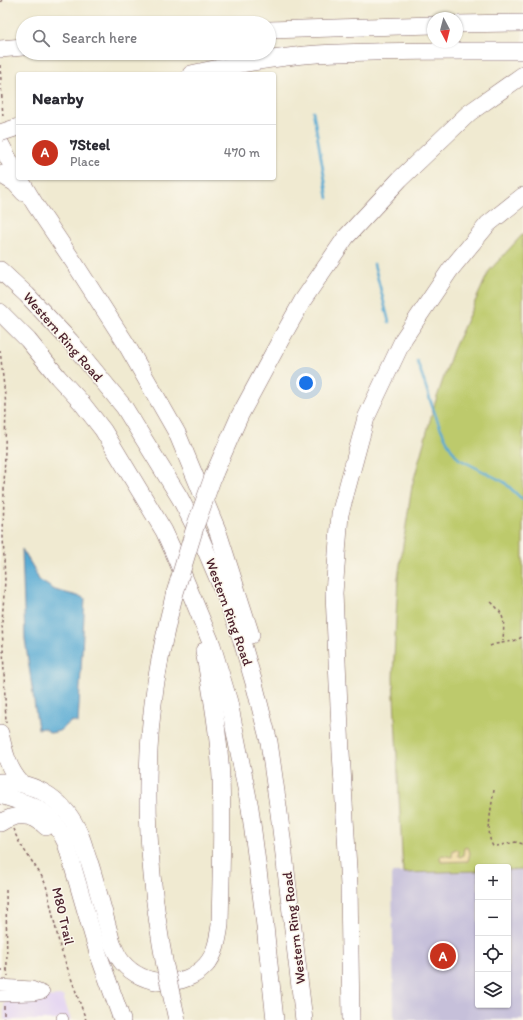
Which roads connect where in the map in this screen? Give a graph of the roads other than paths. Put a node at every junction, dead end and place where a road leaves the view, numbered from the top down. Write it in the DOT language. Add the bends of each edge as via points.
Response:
graph roads {
  1 [pos="523,23"];
  2 [pos="463,24"];
  3 [pos="427,25"];
  4 [pos="276,30"];
  5 [pos="16,48"];
  6 [pos="3,49"];
  7 [pos="523,51"];
  8 [pos="276,59"];
  9 [pos="268,60"];
  10 [pos="202,72"];
  11 [pos="523,75"];
  12 [pos="0,143"];
  13 [pos="16,173"];
  14 [pos="0,174"];
  15 [pos="20,180"];
  16 [pos="523,196"];
  17 [pos="36,206"];
  18 [pos="1,271"];
  19 [pos="1,313"];
  20 [pos="181,592"];
  21 [pos="3,730"];
  22 [pos="269,742"];
  23 [pos="0,782"];
  24 [pos="21,783"];
  25 [pos="0,795"];
  26 [pos="6,825"];
  27 [pos="78,886"];
  28 [pos="0,986"];
  29 [pos="2,1001"];
  30 [pos="122,1020"];
  31 [pos="177,1020"];
  32 [pos="276,1020"];
  33 [pos="304,1020"];
  34 [pos="351,1020"];
  1 -- 2 [label="highway"];
  3 -- 4 [label="highway"];
  5 -- 6 [label="highway"];
  7 -- 8 [label="highway" via="316,54"];
  9 -- 10 [label="highway"];
  11 -- 20 [label="highway, bridge" via="469,113 400,179 346,237 303,300 240,415 214,474 196,524"];
  12 -- 13 [label="highway"];
  14 -- 17 [label="highway" via="15,183"];
  15 -- 17 [label="highway"];
  16 -- 34 [label="highway" via="488,224 450,270 404,338 366,418 340,514 334,593 349,885"];
  17 -- 22 [label="highway" via="126,342 177,433 218,532 251,633 264,693"];
  18 -- 22 [label="highway, Western Ring Road" via="70,341 124,407 180,498 201,539 241,638"];
  19 -- 20 [label="highway, Western Ring Road" via="28,340 103,430 164,531 174,553"];
  20 -- 24 [label="highway" via="200,632 221,777 220,925 214,952 206,965 190,976 167,982 141,977 128,968 117,954 80,836 70,816 51,797"];
  20 -- 31 [label="highway, bridge" via="163,642 155,689 149,766 151,867 159,936"];
  20 -- 32 [label="highway, Western Ring Road" via="212,645 229,702 250,808"];
  21 -- 24 [label="highway" via="4,749 10,768"];
  22 -- 33 [label="highway, Western Ring Road"];
  23 -- 24 [label="highway"];
  25 -- 27 [label="highway" via="31,804 55,823 66,843"];
  26 -- 27 [label="highway" via="8,818 30,816 45,826 56,840"];
  27 -- 30 [label="highway"];
  28 -- 29 [label="lane" via="32,987 44,992"];
}
